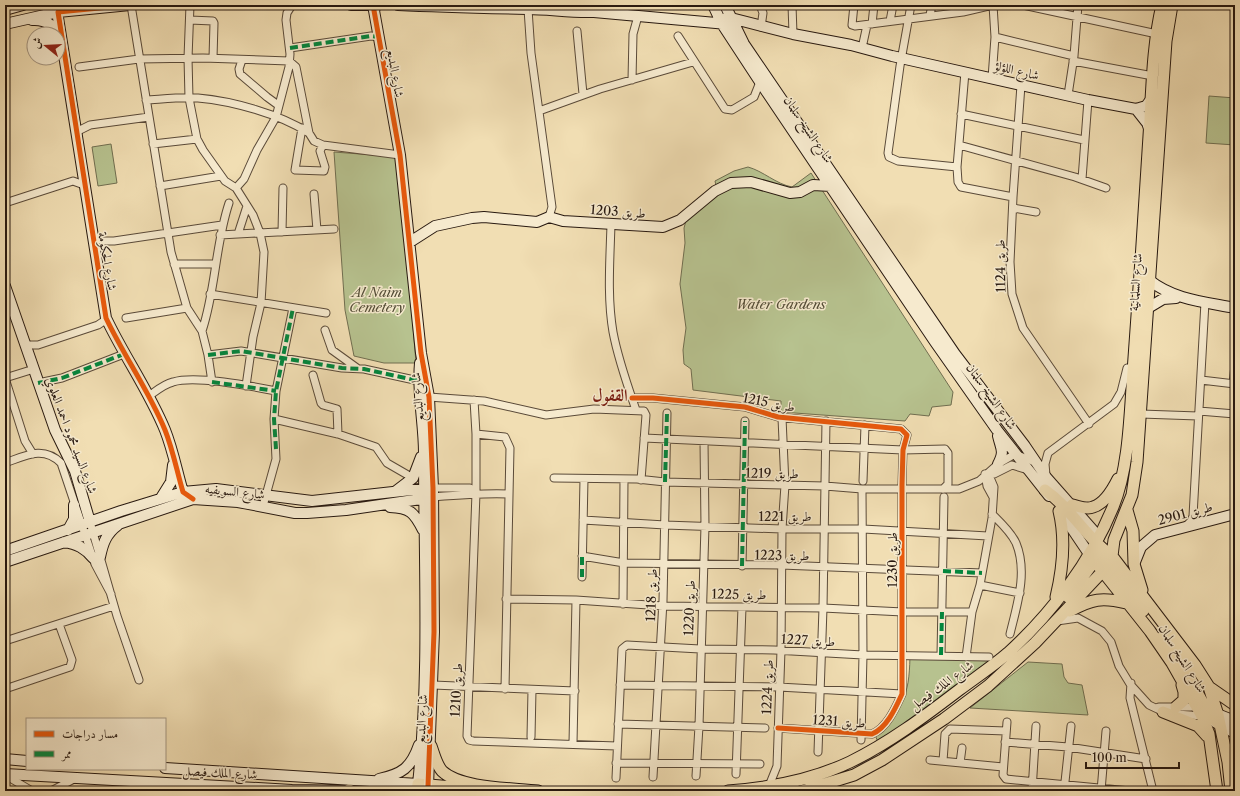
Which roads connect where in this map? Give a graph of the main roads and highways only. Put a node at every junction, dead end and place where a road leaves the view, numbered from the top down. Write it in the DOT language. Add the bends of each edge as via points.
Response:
graph roads {
  1 [pos="1162,5"];
  2 [pos="1172,5"];
  3 [pos="1127,452"];
  4 [pos="1122,470"];
  5 [pos="1045,490"];
  6 [pos="1072,505"];
  7 [pos="1127,510"];
  8 [pos="1060,511"];
  9 [pos="1101,555"];
  10 [pos="1055,602"];
  11 [pos="1126,603"];
  12 [pos="1149,605"];
  13 [pos="1058,619"];
  14 [pos="1150,631"];
  15 [pos="1169,633"];
  16 [pos="1035,643"];
  17 [pos="1172,663"];
  18 [pos="1209,687"];
  19 [pos="1235,705"];
  20 [pos="1176,707"];
  21 [pos="1163,712"];
  22 [pos="1209,715"];
  23 [pos="431,746"];
  24 [pos="1211,747"];
  25 [pos="423,788"];
  26 [pos="512,791"];
  27 [pos="538,791"];
  28 [pos="728,791"];
  29 [pos="802,791"];
  30 [pos="1217,791"];
  31 [pos="1231,791"];
  1 -- 3 [label="main road, شارع السلمانية" via="1153,76"];
  2 -- 7 [label="main road, شارع السلمانية" via="1166,41 1141,414 1135,478"];
  3 -- 4 [label="main road, شارع السلمانية"];
  3 -- 9 [label="main road" via="1131,465 1129,486"];
  4 -- 6 [label="main road" via="1115,486 1099,504 1093,508"];
  4 -- 9 [label="main road, شارع السلمانية"];
  5 -- 9 [label="main road" via="1060,502"];
  7 -- 9 [label="main road, شارع السلمانية" via="1114,540"];
  7 -- 12 [label="main road" via="1133,531 1134,564"];
  8 -- 10 [label="main road" via="1064,551"];
  9 -- 10 [label="main road, شارع الملك فيصل"];
  9 -- 11 [label="main road, شارع الشيخ سلمان"];
  9 -- 12 [label="main road, شارع الشيخ سلمان" via="1120,567"];
  9 -- 13 [label="main road"];
  9 -- 15 [label="main road" via="1148,617"];
  9 -- 16 [label="main road" via="1047,623"];
  10 -- 28 [label="main road, شارع الملك فيصل" via="1008,652 936,708 850,762 788,783"];
  11 -- 13 [label="main road" via="1106,598 1096,600 1082,604"];
  11 -- 14 [label="main road, شارع الشيخ سلمان"];
  12 -- 15 [label="main road, شارع الشيخ سلمان"];
  13 -- 16 [label="main road"];
  14 -- 17 [label="main road, شارع الشيخ سلمان"];
  14 -- 22 [label="main road" via="1173,650"];
  15 -- 18 [label="main road, شارع الشيخ سلمان"];
  16 -- 29 [label="main road" via="988,686 882,760 854,775"];
  17 -- 20 [label="main road" via="1185,696"];
  17 -- 22 [label="main road, شارع الشيخ سلمان"];
  18 -- 19 [label="main road"];
  18 -- 22 [label="main road, شارع الشيخ سلمان"];
  21 -- 24 [label="main road" via="1198,726 1207,736"];
  22 -- 24 [label="main road, شارع الشيخ سلمان"];
  22 -- 31 [label="main road, شارع الشيخ سلمان" via="1228,762"];
  23 -- 27 [label="main road" via="440,768 457,780"];
  24 -- 30 [label="main road, شارع الشيخ سلمان"];
  25 -- 26 [label="main road, شارع الملك فيصل"];
}
